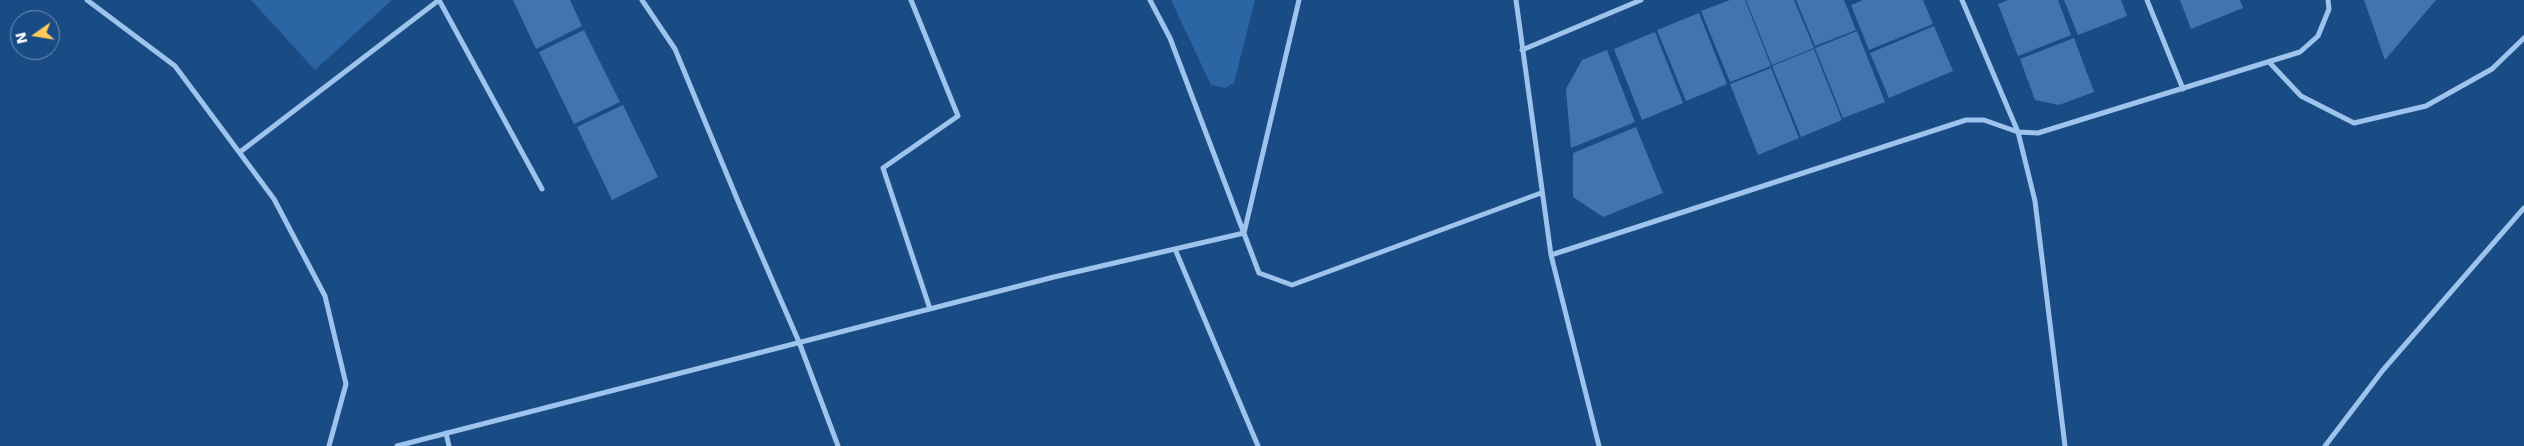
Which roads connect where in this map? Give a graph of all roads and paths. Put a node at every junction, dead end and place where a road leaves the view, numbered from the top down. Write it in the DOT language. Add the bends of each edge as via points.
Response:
graph roads {
  1 [pos="87,0"];
  2 [pos="439,0"];
  3 [pos="642,0"];
  4 [pos="911,0"];
  5 [pos="1150,0"];
  6 [pos="1299,0"];
  7 [pos="1516,0"];
  8 [pos="1641,0"];
  9 [pos="1962,0"];
  10 [pos="2146,0"];
  11 [pos="2328,0"];
  12 [pos="2524,38"];
  13 [pos="1522,50"];
  14 [pos="2269,62"];
  15 [pos="2183,89"];
  16 [pos="2018,132"];
  17 [pos="240,152"];
  18 [pos="542,189"];
  19 [pos="1541,193"];
  20 [pos="2524,208"];
  21 [pos="1244,233"];
  22 [pos="1175,249"];
  23 [pos="1551,255"];
  24 [pos="930,309"];
  25 [pos="799,342"];
  26 [pos="446,433"];
  27 [pos="329,446"];
  28 [pos="397,446"];
  29 [pos="449,446"];
  30 [pos="838,446"];
  31 [pos="1258,446"];
  32 [pos="1599,446"];
  33 [pos="2065,446"];
  34 [pos="2326,446"];
  1 -- 17 [label="street" via="175,66"];
  2 -- 17 [label="street"];
  2 -- 18 [label="street"];
  3 -- 25 [label="street" via="675,49"];
  4 -- 24 [label="street" via="958,116 883,168"];
  5 -- 21 [label="street" via="1170,38"];
  6 -- 21 [label="street"];
  7 -- 13 [label="street"];
  8 -- 13 [label="street"];
  9 -- 16 [label="street"];
  10 -- 15 [label="street"];
  11 -- 14 [label="street" via="2329,9 2318,36 2300,52"];
  12 -- 14 [label="street" via="2492,69 2426,106 2354,123 2301,96"];
  13 -- 19 [label="street"];
  14 -- 15 [label="street"];
  15 -- 16 [label="street" via="2038,133"];
  16 -- 23 [label="street" via="1984,120 1966,120"];
  16 -- 33 [label="street" via="2035,201"];
  17 -- 27 [label="street" via="274,199 325,296 346,384"];
  19 -- 21 [label="street" via="1292,285 1259,272"];
  19 -- 23 [label="street"];
  20 -- 34 [label="street" via="2383,370"];
  21 -- 22 [label="street"];
  22 -- 24 [label="street"];
  22 -- 31 [label="street"];
  23 -- 32 [label="street"];
  24 -- 25 [label="street"];
  25 -- 26 [label="street"];
  25 -- 30 [label="street"];
  26 -- 28 [label="street"];
  26 -- 29 [label="street"];
}
